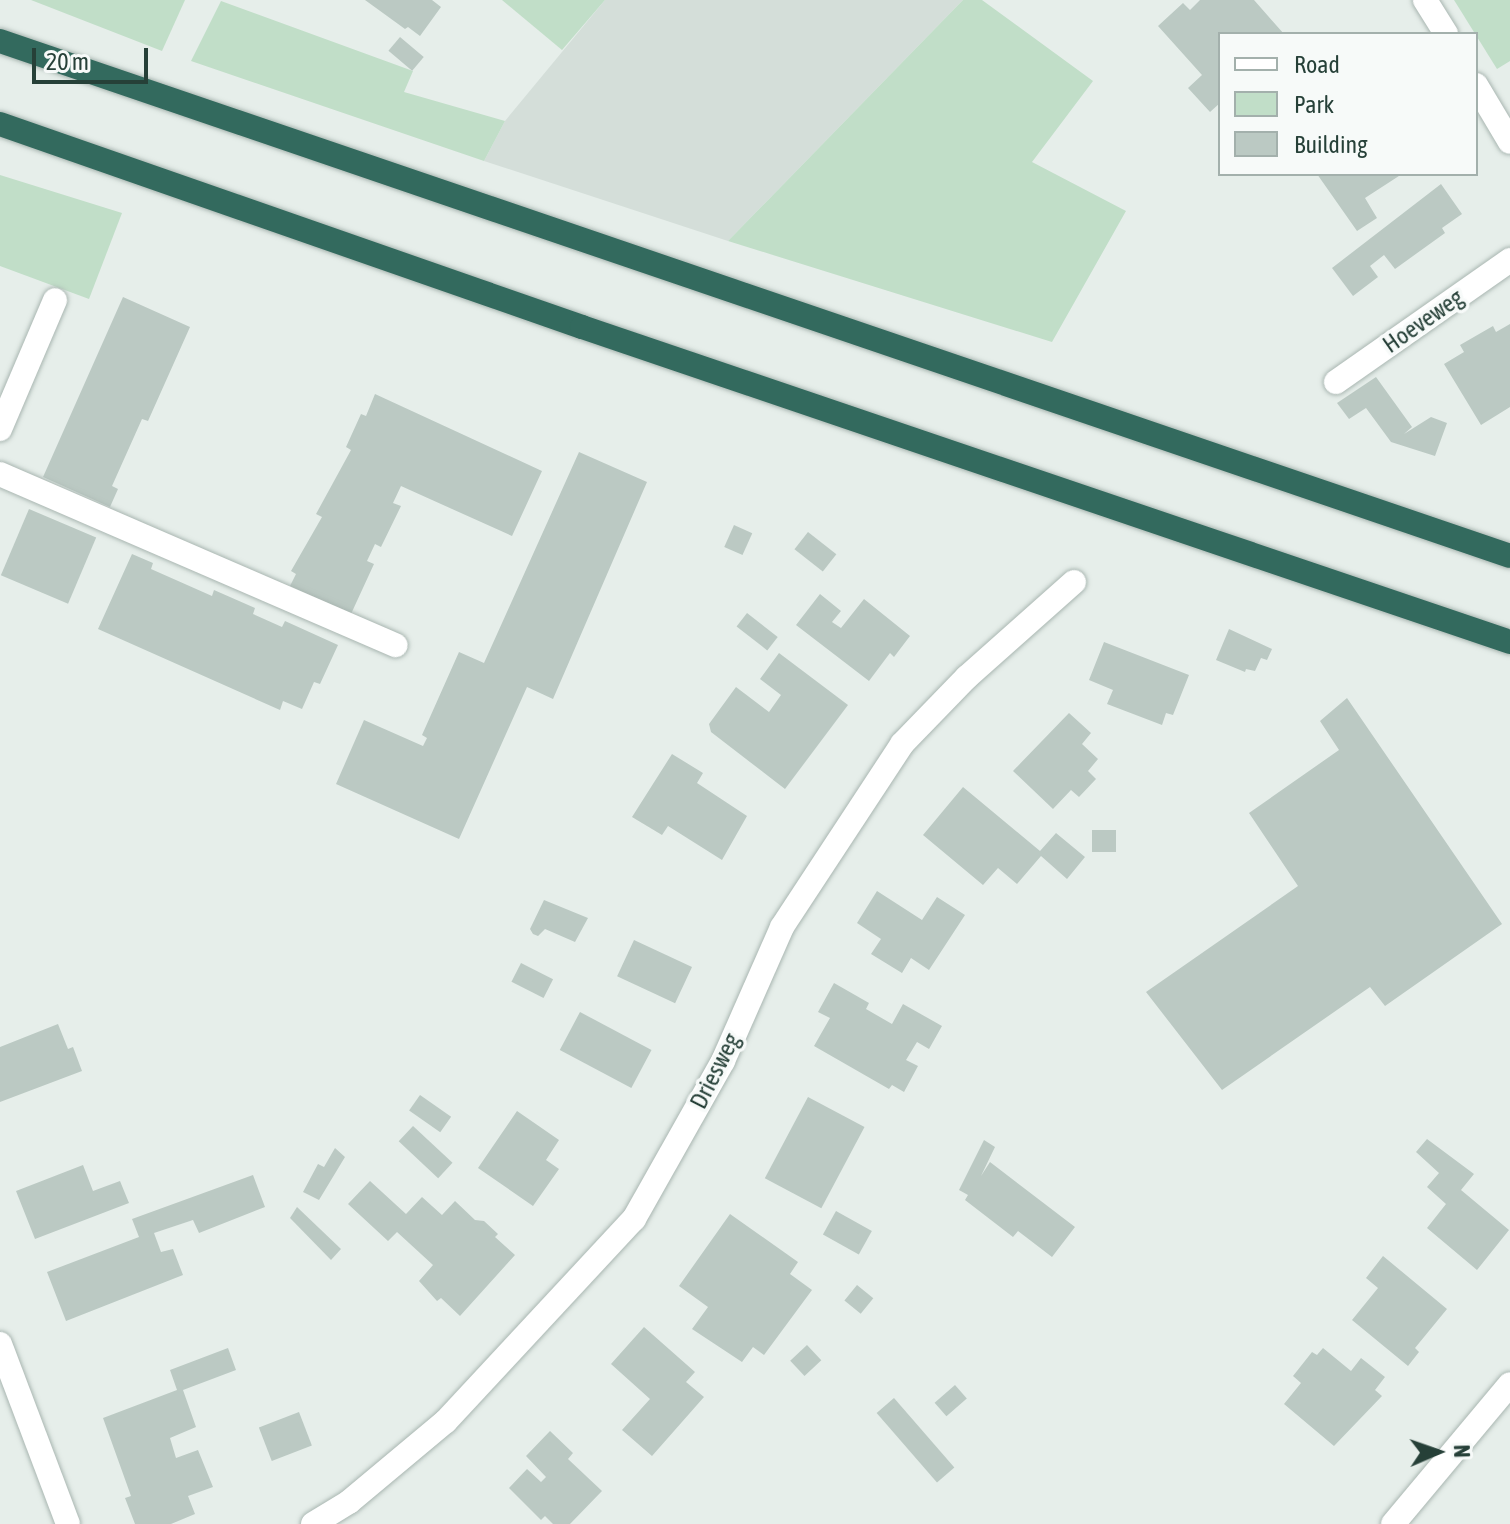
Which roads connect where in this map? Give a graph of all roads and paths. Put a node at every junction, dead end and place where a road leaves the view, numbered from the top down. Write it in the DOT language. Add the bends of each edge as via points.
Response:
graph roads {
  1 [pos="1425,0"];
  2 [pos="1445,32"];
  3 [pos="0,41"];
  4 [pos="1478,88"];
  5 [pos="0,124"];
  6 [pos="1510,142"];
  7 [pos="1510,260"];
  8 [pos="55,300"];
  9 [pos="1336,382"];
  10 [pos="0,429"];
  11 [pos="0,474"];
  12 [pos="1510,556"];
  13 [pos="1074,582"];
  14 [pos="1510,642"];
  15 [pos="396,645"];
  16 [pos="0,1344"];
  17 [pos="1510,1384"];
  18 [pos="68,1524"];
  19 [pos="313,1524"];
  20 [pos="1393,1524"];
  1 -- 2 [label="street"];
  3 -- 12 [label="highway"];
  4 -- 6 [label="street"];
  5 -- 14 [label="highway"];
  7 -- 9 [label="street, Hoeveweg"];
  8 -- 10 [label="street"];
  11 -- 15 [label="street"];
  13 -- 19 [label="street, Driesweg" via="967,677 902,744 782,927 723,1061 634,1219 446,1421 349,1502"];
  16 -- 18 [label="street"];
  17 -- 20 [label="street"];
}
